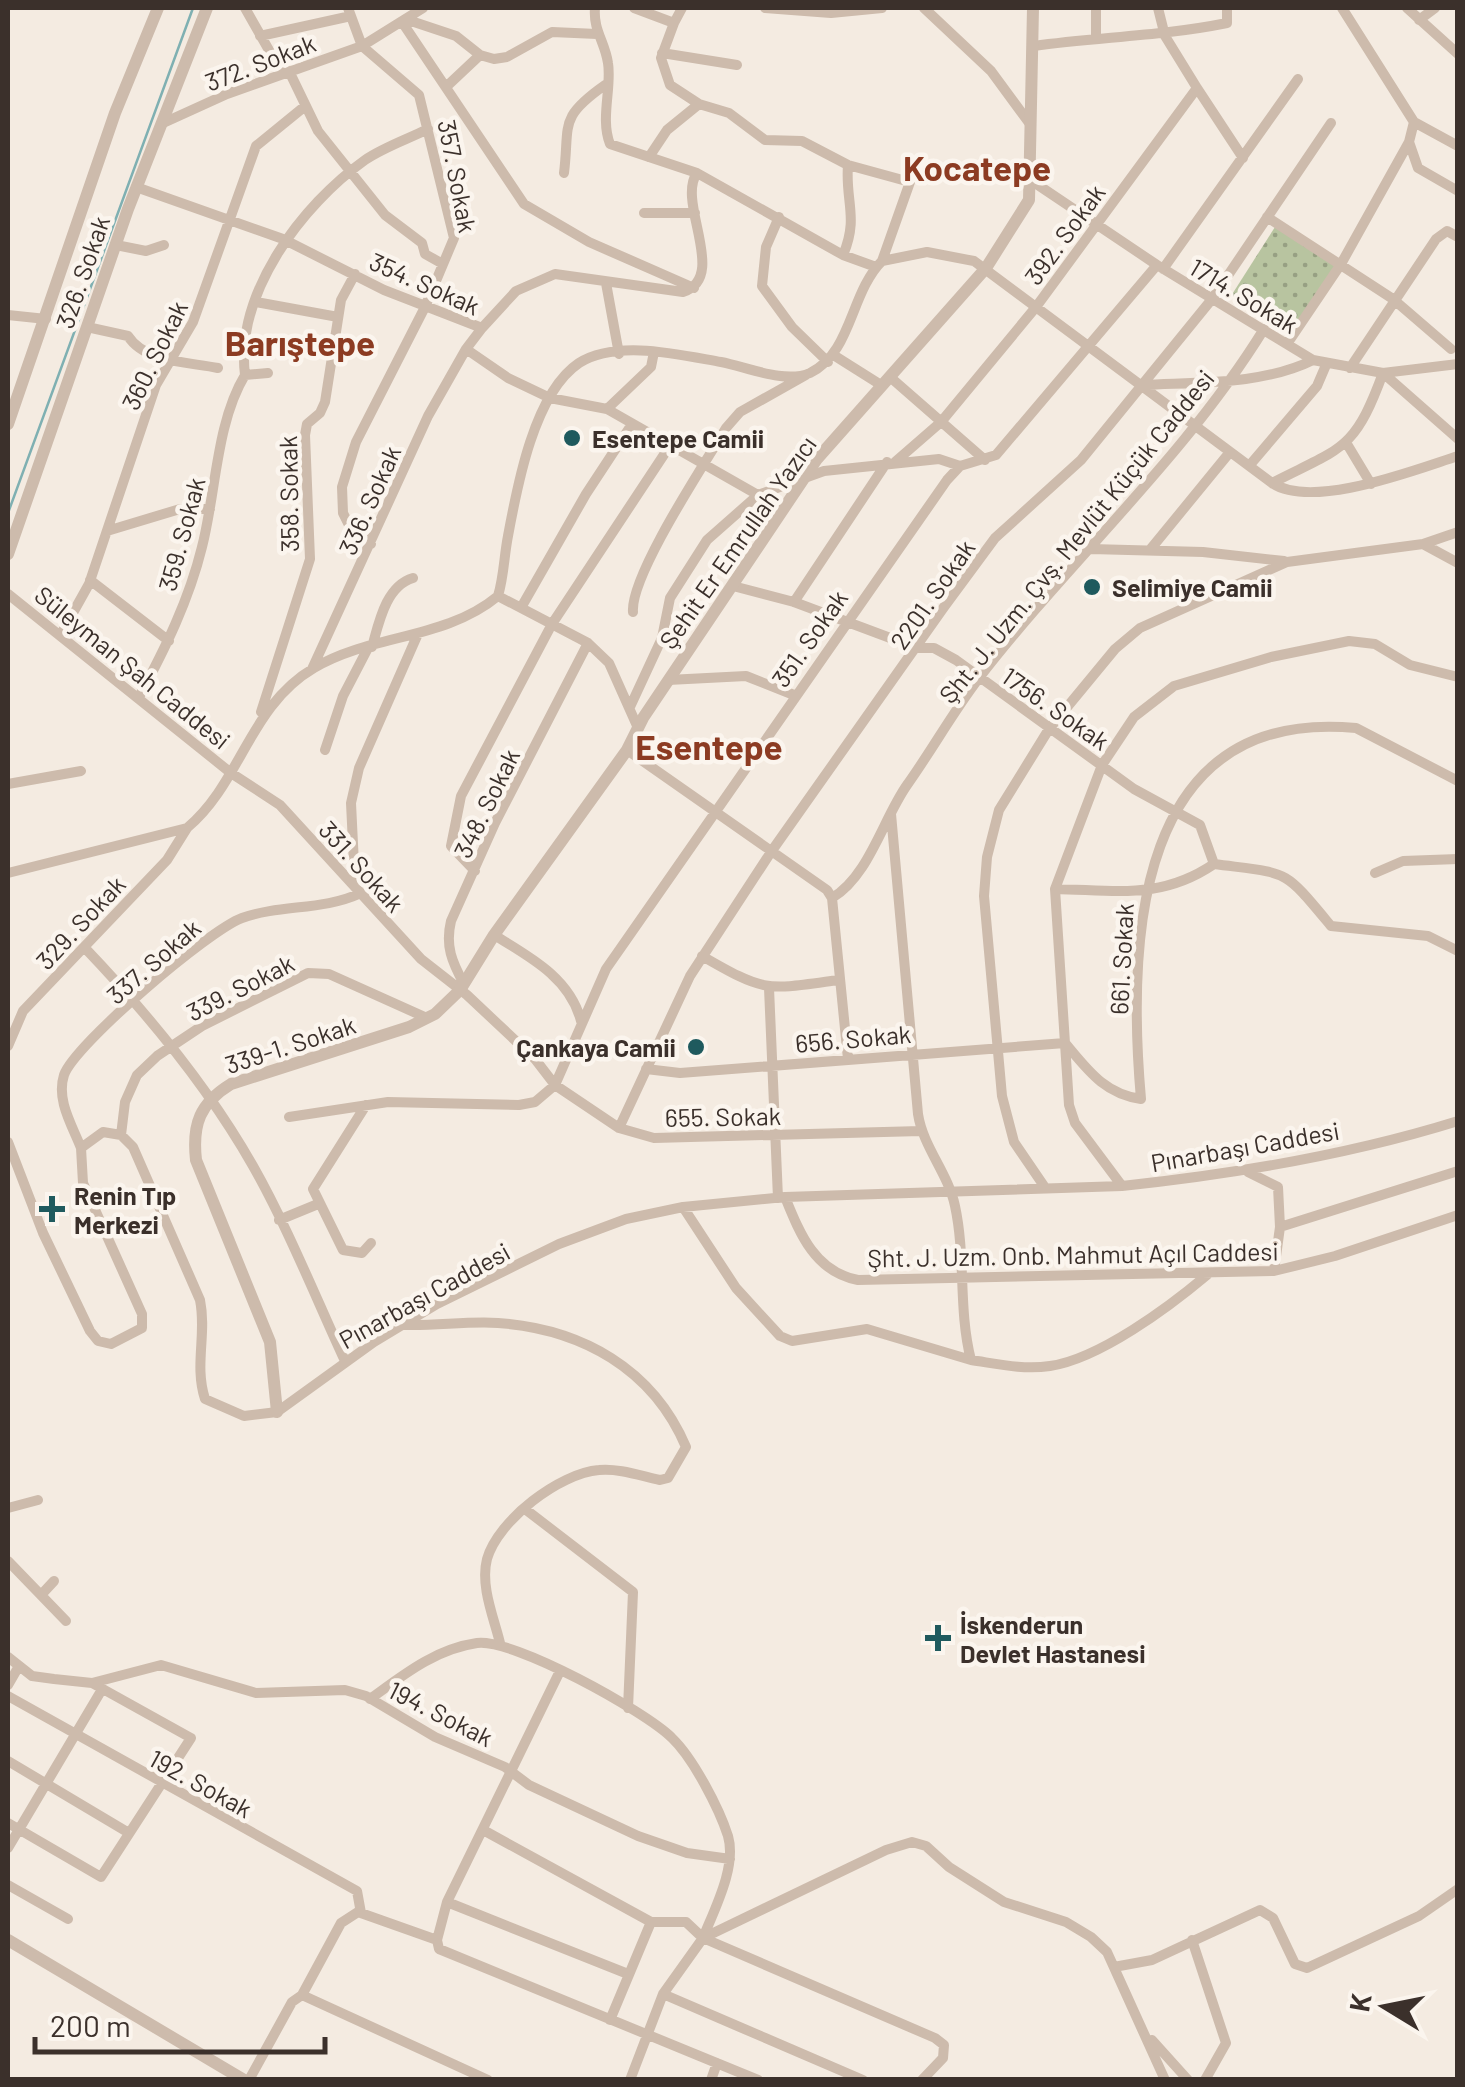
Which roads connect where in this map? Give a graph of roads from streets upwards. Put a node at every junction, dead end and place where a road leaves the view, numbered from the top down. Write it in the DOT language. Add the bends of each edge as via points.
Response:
graph roads {
  1 [pos="158,8"];
  2 [pos="207,8"];
  3 [pos="245,8"];
  4 [pos="423,8"];
  5 [pos="596,8"];
  6 [pos="634,8"];
  7 [pos="682,8"];
  8 [pos="765,8"];
  9 [pos="882,8"];
  10 [pos="924,8"];
  11 [pos="1033,8"];
  12 [pos="1096,8"];
  13 [pos="1158,8"];
  14 [pos="1226,8"];
  15 [pos="1342,8"];
  16 [pos="1407,8"];
  17 [pos="1436,8"];
  18 [pos="821,10"];
  19 [pos="349,12"];
  20 [pos="1419,20"];
  21 [pos="405,21"];
  22 [pos="674,23"];
  23 [pos="597,34"];
  24 [pos="260,36"];
  25 [pos="1165,36"];
  26 [pos="1096,37"];
  27 [pos="362,46"];
  28 [pos="1034,46"];
  29 [pos="662,53"];
  30 [pos="480,54"];
  31 [pos="1458,54"];
  32 [pos="737,65"];
  33 [pos="285,72"];
  34 [pos="1298,78"];
  35 [pos="605,85"];
  36 [pos="446,86"];
  37 [pos="1196,88"];
  38 [pos="699,104"];
  39 [pos="304,108"];
  40 [pos="1414,122"];
  41 [pos="1332,123"];
  42 [pos="161,124"];
  43 [pos="1030,124"];
  44 [pos="428,129"];
  45 [pos="1408,142"];
  46 [pos="1458,146"];
  47 [pos="649,157"];
  48 [pos="1243,158"];
  49 [pos="848,165"];
  50 [pos="353,170"];
  51 [pos="564,173"];
  52 [pos="698,173"];
  53 [pos="1032,182"];
  54 [pos="136,188"];
  55 [pos="1458,191"];
  56 [pos="644,213"];
  57 [pos="695,214"];
  58 [pos="778,217"];
  59 [pos="1268,217"];
  60 [pos="229,218"];
  61 [pos="1093,224"];
  62 [pos="1452,234"];
  63 [pos="283,238"];
  64 [pos="116,244"];
  65 [pos="164,245"];
  66 [pos="843,255"];
  67 [pos="441,263"];
  68 [pos="879,264"];
  69 [pos="1341,264"];
  70 [pos="1160,267"];
  71 [pos="986,268"];
  72 [pos="355,274"];
  73 [pos="606,283"];
  74 [pos="694,288"];
  75 [pos="1212,299"];
  76 [pos="1393,299"];
  77 [pos="256,302"];
  78 [pos="425,307"];
  79 [pos="1036,307"];
  80 [pos="8,316"];
  81 [pos="338,317"];
  82 [pos="46,319"];
  83 [pos="87,327"];
  84 [pos="482,328"];
  85 [pos="1264,329"];
  86 [pos="1287,344"];
  87 [pos="1089,347"];
  88 [pos="466,349"];
  89 [pos="1451,349"];
  90 [pos="654,352"];
  91 [pos="618,354"];
  92 [pos="832,359"];
  93 [pos="170,360"];
  94 [pos="1312,360"];
  95 [pos="1458,364"];
  96 [pos="1326,365"];
  97 [pos="218,368"];
  98 [pos="1350,368"];
  99 [pos="268,373"];
  100 [pos="1383,373"];
  101 [pos="245,375"];
  102 [pos="806,375"];
  103 [pos="1230,380"];
  104 [pos="885,381"];
  105 [pos="1142,385"];
  106 [pos="550,398"];
  107 [pos="608,408"];
  108 [pos="941,422"];
  109 [pos="8,424"];
  110 [pos="632,424"];
  111 [pos="1194,424"];
  112 [pos="1458,438"];
  113 [pos="672,444"];
  114 [pos="1347,444"];
  115 [pos="1230,452"];
  116 [pos="1458,456"];
  117 [pos="985,460"];
  118 [pos="891,462"];
  119 [pos="705,463"];
  120 [pos="960,466"];
  121 [pos="1249,466"];
  122 [pos="805,477"];
  123 [pos="1272,484"];
  124 [pos="1371,484"];
  125 [pos="758,495"];
  126 [pos="210,509"];
  127 [pos="107,531"];
  128 [pos="1458,532"];
  129 [pos="372,544"];
  130 [pos="1422,544"];
  131 [pos="1091,548"];
  132 [pos="1150,551"];
  133 [pos="8,554"];
  134 [pos="1287,562"];
  135 [pos="1458,564"];
  136 [pos="413,578"];
  137 [pos="90,580"];
  138 [pos="733,586"];
  139 [pos="8,594"];
  140 [pos="498,596"];
  141 [pos="794,602"];
  142 [pos="522,606"];
  143 [pos="633,612"];
  144 [pos="846,620"];
  145 [pos="552,624"];
  146 [pos="418,635"];
  147 [pos="60,636"];
  148 [pos="169,641"];
  149 [pos="588,643"];
  150 [pos="370,647"];
  151 [pos="917,648"];
  152 [pos="312,669"];
  153 [pos="1458,677"];
  154 [pos="979,678"];
  155 [pos="668,680"];
  156 [pos="794,695"];
  157 [pos="140,697"];
  158 [pos="630,707"];
  159 [pos="260,718"];
  160 [pos="638,728"];
  161 [pos="1049,729"];
  162 [pos="325,750"];
  163 [pos="627,750"];
  164 [pos="1102,765"];
  165 [pos="81,771"];
  166 [pos="232,773"];
  167 [pos="1458,781"];
  168 [pos="8,784"];
  169 [pos="714,812"];
  170 [pos="1175,812"];
  171 [pos="891,814"];
  172 [pos="187,828"];
  173 [pos="771,852"];
  174 [pos="1458,859"];
  175 [pos="1214,864"];
  176 [pos="476,870"];
  177 [pos="8,873"];
  178 [pos="1374,874"];
  179 [pos="1055,889"];
  180 [pos="358,890"];
  181 [pos="1144,890"];
  182 [pos="832,898"];
  183 [pos="494,935"];
  184 [pos="84,947"];
  185 [pos="1458,951"];
  186 [pos="702,956"];
  187 [pos="838,980"];
  188 [pos="462,987"];
  189 [pos="769,988"];
  190 [pos="135,1000"];
  191 [pos="427,1018"];
  192 [pos="581,1021"];
  193 [pos="1064,1043"];
  194 [pos="998,1045"];
  195 [pos="8,1046"];
  196 [pos="171,1046"];
  197 [pos="910,1053"];
  198 [pos="848,1059"];
  199 [pos="773,1065"];
  200 [pos="646,1070"];
  201 [pos="554,1085"];
  202 [pos="210,1097"];
  203 [pos="366,1104"];
  204 [pos="289,1118"];
  205 [pos="1458,1120"];
  206 [pos="619,1128"];
  207 [pos="921,1131"];
  208 [pos="776,1134"];
  209 [pos="121,1135"];
  210 [pos="8,1142"];
  211 [pos="81,1148"];
  212 [pos="1244,1170"];
  213 [pos="1458,1171"];
  214 [pos="1044,1186"];
  215 [pos="1122,1186"];
  216 [pos="951,1189"];
  217 [pos="782,1198"];
  218 [pos="318,1204"];
  219 [pos="683,1207"];
  220 [pos="1458,1215"];
  221 [pos="279,1220"];
  222 [pos="1280,1227"];
  223 [pos="372,1243"];
  224 [pos="1274,1271"];
  225 [pos="1208,1275"];
  226 [pos="960,1280"];
  227 [pos="404,1325"];
  228 [pos="972,1360"];
  229 [pos="345,1361"];
  230 [pos="277,1412"];
  231 [pos="38,1500"];
  232 [pos="8,1508"];
  233 [pos="525,1509"];
  234 [pos="8,1560"];
  235 [pos="54,1581"];
  236 [pos="41,1595"];
  237 [pos="66,1621"];
  238 [pos="500,1643"];
  239 [pos="8,1657"];
  240 [pos="19,1666"];
  241 [pos="560,1671"];
  242 [pos="8,1685"];
  243 [pos="96,1687"];
  244 [pos="8,1696"];
  245 [pos="370,1698"];
  246 [pos="628,1708"];
  247 [pos="74,1736"];
  248 [pos="8,1761"];
  249 [pos="514,1774"];
  250 [pos="161,1784"];
  251 [pos="46,1786"];
  252 [pos="8,1822"];
  253 [pos="20,1829"];
  254 [pos="485,1830"];
  255 [pos="130,1833"];
  256 [pos="8,1848"];
  257 [pos="730,1858"];
  258 [pos="8,1885"];
  259 [pos="1458,1889"];
  260 [pos="447,1902"];
  261 [pos="361,1913"];
  262 [pos="68,1920"];
  263 [pos="651,1922"];
  264 [pos="704,1938"];
  265 [pos="8,1940"];
  266 [pos="437,1940"];
  267 [pos="1192,1940"];
  268 [pos="1114,1967"];
  269 [pos="628,1974"];
  270 [pos="662,1994"];
  271 [pos="302,1995"];
  272 [pos="610,2020"];
  273 [pos="1145,2033"];
  274 [pos="646,2035"];
  275 [pos="717,2063"];
  276 [pos="755,2079"];
  277 [pos="247,2080"];
  278 [pos="488,2080"];
  279 [pos="630,2080"];
  280 [pos="710,2080"];
  281 [pos="863,2080"];
  282 [pos="922,2080"];
  283 [pos="1165,2080"];
  284 [pos="1188,2080"];
  285 [pos="1206,2080"];
  1 -- 82 [label="street, 326. Sokak"];
  2 -- 42 [label="street, 326. Sokak"];
  3 -- 24 [label="street"];
  4 -- 21 [label="street, 372. Sokak"];
  5 -- 23 [label="street"];
  6 -- 22 [label="street"];
  7 -- 22 [label="street"];
  8 -- 18 [label="street"];
  9 -- 18 [label="street"];
  10 -- 43 [label="street" via="991,71"];
  11 -- 28 [label="street, Şehit Er Emrullah Yazıcı"];
  12 -- 26 [label="street"];
  13 -- 25 [label="street"];
  14 -- 25 [label="street" via="1227,23"];
  15 -- 40 [label="street"];
  16 -- 20 [label="street"];
  17 -- 20 [label="street"];
  19 -- 24 [label="street"];
  19 -- 27 [label="street"];
  20 -- 31 [label="street"];
  21 -- 27 [label="street, 372. Sokak"];
  21 -- 30 [label="street" via="456,36"];
  21 -- 36 [label="street"];
  22 -- 29 [label="street"];
  23 -- 30 [label="street" via="552,32 508,56"];
  23 -- 35 [label="street" via="609,66"];
  24 -- 33 [label="street"];
  25 -- 26 [label="street"];
  25 -- 37 [label="street"];
  26 -- 28 [label="street"];
  27 -- 33 [label="street, 372. Sokak"];
  27 -- 44 [label="street, 357. Sokak" via="419,95"];
  28 -- 43 [label="street, Şehit Er Emrullah Yazıcı"];
  29 -- 32 [label="street"];
  29 -- 38 [label="street" via="670,85"];
  30 -- 36 [label="street"];
  33 -- 39 [label="street"];
  33 -- 42 [label="street, 372. Sokak"];
  34 -- 48 [label="street"];
  35 -- 47 [label="street" via="610,144"];
  35 -- 51 [label="street" via="578,104 563,138"];
  36 -- 74 [label="street" via="524,204 589,242"];
  37 -- 48 [label="street"];
  37 -- 61 [label="street, 392. Sokak"];
  38 -- 47 [label="street" via="667,130"];
  38 -- 49 [label="street" via="719,108 764,140 802,141"];
  39 -- 50 [label="street"];
  39 -- 60 [label="street, 360. Sokak" via="256,146"];
  40 -- 45 [label="street"];
  40 -- 46 [label="street"];
  41 -- 59 [label="street, 2201. Sokak"];
  42 -- 54 [label="street, 326. Sokak"];
  43 -- 53 [label="street, Şehit Er Emrullah Yazıcı"];
  44 -- 50 [label="street"];
  44 -- 67 [label="street, 357. Sokak" via="454,238"];
  45 -- 55 [label="street" via="1418,168"];
  45 -- 69 [label="street"];
  47 -- 52 [label="street"];
  48 -- 70 [label="street"];
  49 -- 66 [label="street" via="855,219"];
  49 -- 68 [label="street" via="910,182"];
  50 -- 63 [label="street"];
  50 -- 67 [label="street" via="385,215"];
  52 -- 57 [label="street" via="689,202"];
  52 -- 58 [label="street"];
  53 -- 61 [label="street, 1714. Sokak"];
  53 -- 71 [label="street, Şehit Er Emrullah Yazıcı"];
  54 -- 60 [label="street, 354. Sokak"];
  54 -- 64 [label="street, 326. Sokak"];
  56 -- 57 [label="street"];
  57 -- 74 [label="street" via="701,280"];
  58 -- 66 [label="street"];
  58 -- 92 [label="street" via="762,286 792,327"];
  59 -- 69 [label="street"];
  59 -- 75 [label="street, 2201. Sokak"];
  60 -- 63 [label="street, 354. Sokak"];
  60 -- 93 [label="street, 360. Sokak" via="200,306"];
  61 -- 70 [label="street, 1714. Sokak"];
  61 -- 79 [label="street, 392. Sokak"];
  62 -- 76 [label="street"];
  63 -- 72 [label="street, 354. Sokak"];
  63 -- 77 [label="street, 359. Sokak"];
  64 -- 65 [label="street" via="146,251"];
  64 -- 83 [label="street, 326. Sokak"];
  66 -- 68 [label="street"];
  67 -- 78 [label="street, 357. Sokak"];
  68 -- 71 [label="street" via="928,252"];
  68 -- 92 [label="street"];
  69 -- 76 [label="street"];
  69 -- 86 [label="street"];
  70 -- 75 [label="street, 1714. Sokak"];
  70 -- 87 [label="street"];
  71 -- 79 [label="street"];
  71 -- 104 [label="street, Şehit Er Emrullah Yazıcı"];
  72 -- 78 [label="street, 354. Sokak"];
  72 -- 81 [label="street, 358. Sokak"];
  73 -- 74 [label="street"];
  73 -- 84 [label="street" via="556,274 516,292"];
  73 -- 91 [label="street"];
  75 -- 85 [label="street, 1714. Sokak"];
  75 -- 105 [label="street, 2201. Sokak"];
  76 -- 89 [label="street"];
  76 -- 98 [label="street"];
  77 -- 81 [label="street"];
  77 -- 101 [label="street, 359. Sokak"];
  78 -- 84 [label="street, 354. Sokak"];
  78 -- 129 [label="street, 357. Sokak" via="356,442 342,486 351,529"];
  79 -- 87 [label="street"];
  79 -- 108 [label="street, 392. Sokak"];
  80 -- 82 [label="street"];
  81 -- 159 [label="street, 358. Sokak" via="325,402 306,424 308,570"];
  82 -- 109 [label="street, 326. Sokak"];
  83 -- 93 [label="street" via="128,336"];
  83 -- 133 [label="street, 326. Sokak"];
  84 -- 88 [label="street, 354. Sokak"];
  85 -- 86 [label="street, 1714. Sokak"];
  85 -- 103 [label="street, Şht. J. Uzm. Çvş. Mevlüt Küçük Caddesi"];
  86 -- 94 [label="street, 1714. Sokak"];
  87 -- 105 [label="street"];
  87 -- 117 [label="street"];
  88 -- 106 [label="street, 354. Sokak"];
  88 -- 129 [label="street, 336. Sokak" via="428,416"];
  90 -- 91 [label="street"];
  90 -- 102 [label="street"];
  90 -- 107 [label="street" via="651,367"];
  91 -- 106 [label="street" via="578,364"];
  92 -- 102 [label="street"];
  92 -- 104 [label="street"];
  93 -- 97 [label="street"];
  93 -- 127 [label="street, 360. Sokak"];
  94 -- 96 [label="street, 1714. Sokak"];
  94 -- 103 [label="street"];
  95 -- 100 [label="street, 1714. Sokak"];
  96 -- 98 [label="street, 1714. Sokak"];
  96 -- 121 [label="street" via="1317,386"];
  98 -- 100 [label="street, 1714. Sokak"];
  99 -- 101 [label="street"];
  100 -- 112 [label="street"];
  100 -- 114 [label="street"];
  101 -- 126 [label="street, 359. Sokak"];
  102 -- 119 [label="street" via="740,412"];
  103 -- 105 [label="street"];
  103 -- 111 [label="street, Şht. J. Uzm. Çvş. Mevlüt Küçük Caddesi"];
  104 -- 108 [label="street"];
  104 -- 122 [label="street, Şehit Er Emrullah Yazıcı"];
  105 -- 111 [label="street"];
  105 -- 151 [label="street, 2201. Sokak" via="1062,481 995,538"];
  106 -- 107 [label="street, 354. Sokak"];
  106 -- 140 [label="street" via="518,484"];
  107 -- 110 [label="street, 354. Sokak"];
  108 -- 117 [label="street"];
  108 -- 118 [label="street, 392. Sokak"];
  110 -- 113 [label="street, 354. Sokak"];
  110 -- 142 [label="street"];
  111 -- 115 [label="street"];
  111 -- 131 [label="street, Şht. J. Uzm. Çvş. Mevlüt Küçük Caddesi"];
  113 -- 119 [label="street, 354. Sokak"];
  113 -- 145 [label="street"];
  114 -- 123 [label="street"];
  114 -- 124 [label="street"];
  115 -- 121 [label="street"];
  115 -- 132 [label="street"];
  116 -- 124 [label="street"];
  117 -- 120 [label="street"];
  118 -- 120 [label="street" via="939,459"];
  118 -- 122 [label="street"];
  118 -- 141 [label="street"];
  119 -- 125 [label="street, 354. Sokak"];
  119 -- 143 [label="street" via="649,561"];
  120 -- 144 [label="street, 351. Sokak"];
  121 -- 123 [label="street"];
  122 -- 125 [label="street"];
  122 -- 138 [label="street, Şehit Er Emrullah Yazıcı"];
  123 -- 124 [label="street" via="1292,493"];
  125 -- 158 [label="street" via="706,540 670,598 662,638"];
  126 -- 127 [label="street" via="180,509"];
  126 -- 148 [label="street, 359. Sokak"];
  127 -- 137 [label="street, 360. Sokak"];
  128 -- 130 [label="street"];
  129 -- 152 [label="street, 336. Sokak"];
  130 -- 134 [label="street"];
  130 -- 135 [label="street"];
  131 -- 132 [label="street"];
  131 -- 154 [label="street, Şht. J. Uzm. Çvş. Mevlüt Küçük Caddesi"];
  132 -- 134 [label="street"];
  134 -- 161 [label="street" via="1140,628 1114,649"];
  136 -- 150 [label="street" via="388,598"];
  137 -- 147 [label="street, 360. Sokak"];
  137 -- 148 [label="street"];
  138 -- 141 [label="street, 1756. Sokak"];
  138 -- 155 [label="street, Şehit Er Emrullah Yazıcı"];
  139 -- 147 [label="street, Süleyman Şah Caddesi"];
  140 -- 142 [label="street"];
  140 -- 146 [label="street" via="480,611"];
  141 -- 144 [label="street, 1756. Sokak"];
  142 -- 145 [label="street"];
  144 -- 151 [label="street, 1756. Sokak"];
  144 -- 156 [label="street, 351. Sokak"];
  145 -- 149 [label="street"];
  145 -- 176 [label="street" via="461,796 450,846"];
  146 -- 150 [label="street"];
  146 -- 180 [label="street" via="359,768 350,804"];
  147 -- 157 [label="street, Süleyman Şah Caddesi"];
  148 -- 157 [label="street, 359. Sokak"];
  149 -- 158 [label="street" via="609,663"];
  149 -- 176 [label="street, 348. Sokak"];
  150 -- 152 [label="street"];
  150 -- 162 [label="street" via="342,696"];
  151 -- 154 [label="street, 1756. Sokak" via="934,648"];
  151 -- 173 [label="street, 2201. Sokak"];
  152 -- 159 [label="street"];
  153 -- 164 [label="street" via="1410,665 1375,644 1349,641 1271,657 1156,696"];
  154 -- 161 [label="street, 1756. Sokak"];
  154 -- 171 [label="street, Şht. J. Uzm. Çvş. Mevlüt Küçük Caddesi"];
  155 -- 156 [label="street" via="746,676"];
  155 -- 160 [label="street, Şehit Er Emrullah Yazıcı"];
  156 -- 169 [label="street, 351. Sokak"];
  157 -- 166 [label="street, Süleyman Şah Caddesi"];
  158 -- 160 [label="street"];
  159 -- 166 [label="street, 329. Sokak"];
  160 -- 163 [label="street, Şehit Er Emrullah Yazıcı"];
  161 -- 164 [label="street, 1756. Sokak"];
  161 -- 194 [label="street" via="999,810 987,857 984,896"];
  163 -- 169 [label="street"];
  163 -- 183 [label="street, Şehit Er Emrullah Yazıcı"];
  164 -- 170 [label="street, 1756. Sokak"];
  164 -- 179 [label="street"];
  165 -- 168 [label="street"];
  166 -- 172 [label="street, 329. Sokak"];
  166 -- 180 [label="street, 331. Sokak" via="280,805"];
  167 -- 170 [label="street, 661. Sokak" via="1348,728 1293,732 1234,750"];
  169 -- 173 [label="street"];
  169 -- 192 [label="street, 351. Sokak" via="606,968"];
  170 -- 175 [label="street, 1756. Sokak" via="1200,826"];
  170 -- 181 [label="street, 661. Sokak"];
  171 -- 182 [label="street, Şht. J. Uzm. Çvş. Mevlüt Küçük Caddesi" via="850,884"];
  171 -- 197 [label="street"];
  172 -- 177 [label="street"];
  172 -- 184 [label="street, 329. Sokak" via="167,860"];
  173 -- 182 [label="street"];
  173 -- 186 [label="street, 2201. Sokak"];
  174 -- 178 [label="street" via="1403,861"];
  175 -- 181 [label="street" via="1186,883"];
  175 -- 185 [label="street" via="1290,878 1342,930 1428,936"];
  176 -- 188 [label="street, 348. Sokak" via="447,938"];
  179 -- 181 [label="street"];
  179 -- 193 [label="street"];
  180 -- 188 [label="street, 331. Sokak" via="421,959"];
  180 -- 190 [label="street, 337. Sokak" via="334,906 283,907 239,919"];
  181 -- 193 [label="street, 661. Sokak" via="1140,1099 1098,1082"];
  182 -- 187 [label="street"];
  183 -- 188 [label="street, 339-1. Sokak"];
  183 -- 192 [label="street" via="543,966 575,999"];
  184 -- 190 [label="street"];
  184 -- 195 [label="street, 329. Sokak" via="24,1011"];
  186 -- 189 [label="street" via="744,982"];
  186 -- 200 [label="street, 2201. Sokak"];
  187 -- 189 [label="street"];
  187 -- 198 [label="street"];
  188 -- 191 [label="street, 339-1. Sokak"];
  188 -- 201 [label="street, 655. Sokak"];
  189 -- 199 [label="street, Şht. J. Uzm. Onb. Mahmut Açıl Caddesi"];
  190 -- 196 [label="street"];
  190 -- 211 [label="street, 337. Sokak" via="75,1056 64,1076 62,1103"];
  191 -- 196 [label="street, 339. Sokak" via="328,974 308,973"];
  191 -- 202 [label="street, 339-1. Sokak"];
  192 -- 201 [label="street, 351. Sokak"];
  193 -- 194 [label="street, 656. Sokak"];
  193 -- 215 [label="street" via="1075,1123"];
  194 -- 197 [label="street, 656. Sokak"];
  194 -- 214 [label="street" via="1014,1142"];
  196 -- 202 [label="street"];
  196 -- 209 [label="street, 339. Sokak" via="137,1075"];
  197 -- 198 [label="street, 656. Sokak"];
  197 -- 207 [label="street"];
  198 -- 199 [label="street, 656. Sokak"];
  199 -- 200 [label="street, 656. Sokak"];
  199 -- 208 [label="street, Şht. J. Uzm. Onb. Mahmut Açıl Caddesi"];
  200 -- 206 [label="street, 2201. Sokak"];
  201 -- 203 [label="street" via="535,1102 519,1104"];
  201 -- 206 [label="street, 655. Sokak"];
  202 -- 221 [label="street"];
  202 -- 230 [label="street, 339-1. Sokak" via="193,1133 196,1160 270,1342"];
  203 -- 204 [label="street"];
  203 -- 218 [label="street" via="321,1173 314,1190"];
  205 -- 212 [label="street, Pınarbaşı Caddesi"];
  206 -- 208 [label="street, 655. Sokak" via="654,1138"];
  207 -- 208 [label="street, 655. Sokak"];
  207 -- 216 [label="street"];
  208 -- 217 [label="street, Şht. J. Uzm. Onb. Mahmut Açıl Caddesi"];
  209 -- 211 [label="street" via="103,1132"];
  209 -- 230 [label="street" via="133,1147 200,1300 198,1376 205,1398 244,1416"];
  210 -- 211 [label="street" via="90,1331 112,1344 142,1328 142,1314 83,1183"];
  212 -- 215 [label="street, Pınarbaşı Caddesi"];
  212 -- 222 [label="street" via="1278,1187"];
  213 -- 222 [label="street"];
  214 -- 215 [label="street, Pınarbaşı Caddesi"];
  214 -- 216 [label="street, Pınarbaşı Caddesi"];
  216 -- 217 [label="street, Pınarbaşı Caddesi"];
  216 -- 226 [label="street"];
  217 -- 219 [label="street, Pınarbaşı Caddesi"];
  217 -- 226 [label="street, Şht. J. Uzm. Onb. Mahmut Açıl Caddesi" via="819,1261 839,1276"];
  218 -- 221 [label="street"];
  218 -- 223 [label="street" via="343,1250 362,1253"];
  219 -- 227 [label="street, Pınarbaşı Caddesi" via="558,1244"];
  219 -- 228 [label="street" via="770,1329 792,1340 867,1329"];
  220 -- 224 [label="street, Şht. J. Uzm. Onb. Mahmut Açıl Caddesi"];
  221 -- 229 [label="street"];
  222 -- 224 [label="street"];
  224 -- 225 [label="street, Şht. J. Uzm. Onb. Mahmut Açıl Caddesi"];
  225 -- 226 [label="street, Şht. J. Uzm. Onb. Mahmut Açıl Caddesi"];
  225 -- 228 [label="street" via="1087,1354 1035,1366"];
  226 -- 228 [label="street"];
  227 -- 229 [label="street, Pınarbaşı Caddesi"];
  227 -- 233 [label="street" via="494,1322 561,1333 620,1362 651,1387 675,1420 686,1453 668,1478 602,1470 573,1474"];
  229 -- 230 [label="street, Pınarbaşı Caddesi"];
  231 -- 232 [label="street"];
  233 -- 238 [label="street" via="488,1558 486,1588"];
  233 -- 246 [label="street" via="633,1592"];
  234 -- 236 [label="street"];
  235 -- 236 [label="street"];
  236 -- 237 [label="street"];
  238 -- 241 [label="street"];
  238 -- 245 [label="street" via="438,1654"];
  239 -- 240 [label="street, 194. Sokak"];
  240 -- 242 [label="street"];
  240 -- 243 [label="street, 194. Sokak" via="32,1676"];
  241 -- 246 [label="street"];
  241 -- 249 [label="street"];
  243 -- 245 [label="street, 194. Sokak" via="161,1665 256,1693 345,1690"];
  243 -- 247 [label="street"];
  243 -- 250 [label="street" via="191,1738"];
  244 -- 247 [label="street, 192. Sokak"];
  245 -- 249 [label="street, 194. Sokak"];
  246 -- 257 [label="street" via="694,1762 728,1836"];
  247 -- 250 [label="street, 192. Sokak"];
  247 -- 251 [label="street"];
  248 -- 251 [label="street"];
  249 -- 254 [label="street"];
  249 -- 257 [label="street, 194. Sokak" via="638,1836 687,1853"];
  250 -- 255 [label="street"];
  250 -- 261 [label="street, 192. Sokak" via="357,1891"];
  251 -- 253 [label="street"];
  251 -- 255 [label="street"];
  252 -- 253 [label="street"];
  253 -- 255 [label="street" via="100,1877"];
  253 -- 256 [label="street"];
  254 -- 260 [label="street"];
  254 -- 263 [label="street"];
  257 -- 264 [label="street"];
  258 -- 262 [label="street"];
  259 -- 267 [label="street" via="1418,1916 1306,1968 1295,1964 1273,1918 1260,1910"];
  260 -- 266 [label="street"];
  260 -- 269 [label="street"];
  261 -- 266 [label="street"];
  261 -- 271 [label="street" via="341,1924"];
  263 -- 264 [label="street" via="686,1922"];
  263 -- 269 [label="street"];
  264 -- 268 [label="street" via="912,1842 1004,1902 1091,1937"];
  264 -- 270 [label="street"];
  264 -- 282 [label="street" via="935,2038 944,2045 943,2058"];
  265 -- 277 [label="street"];
  266 -- 272 [label="street" via="439,1949"];
  267 -- 268 [label="street" via="1152,1960"];
  267 -- 285 [label="street" via="1226,2043"];
  268 -- 273 [label="street"];
  269 -- 272 [label="street"];
  270 -- 274 [label="street"];
  270 -- 281 [label="street"];
  271 -- 277 [label="street"];
  271 -- 278 [label="street"];
  272 -- 274 [label="street"];
  273 -- 283 [label="street"];
  273 -- 284 [label="street"];
  274 -- 275 [label="street"];
  274 -- 279 [label="street"];
  275 -- 276 [label="street"];
  275 -- 280 [label="street"];
}
